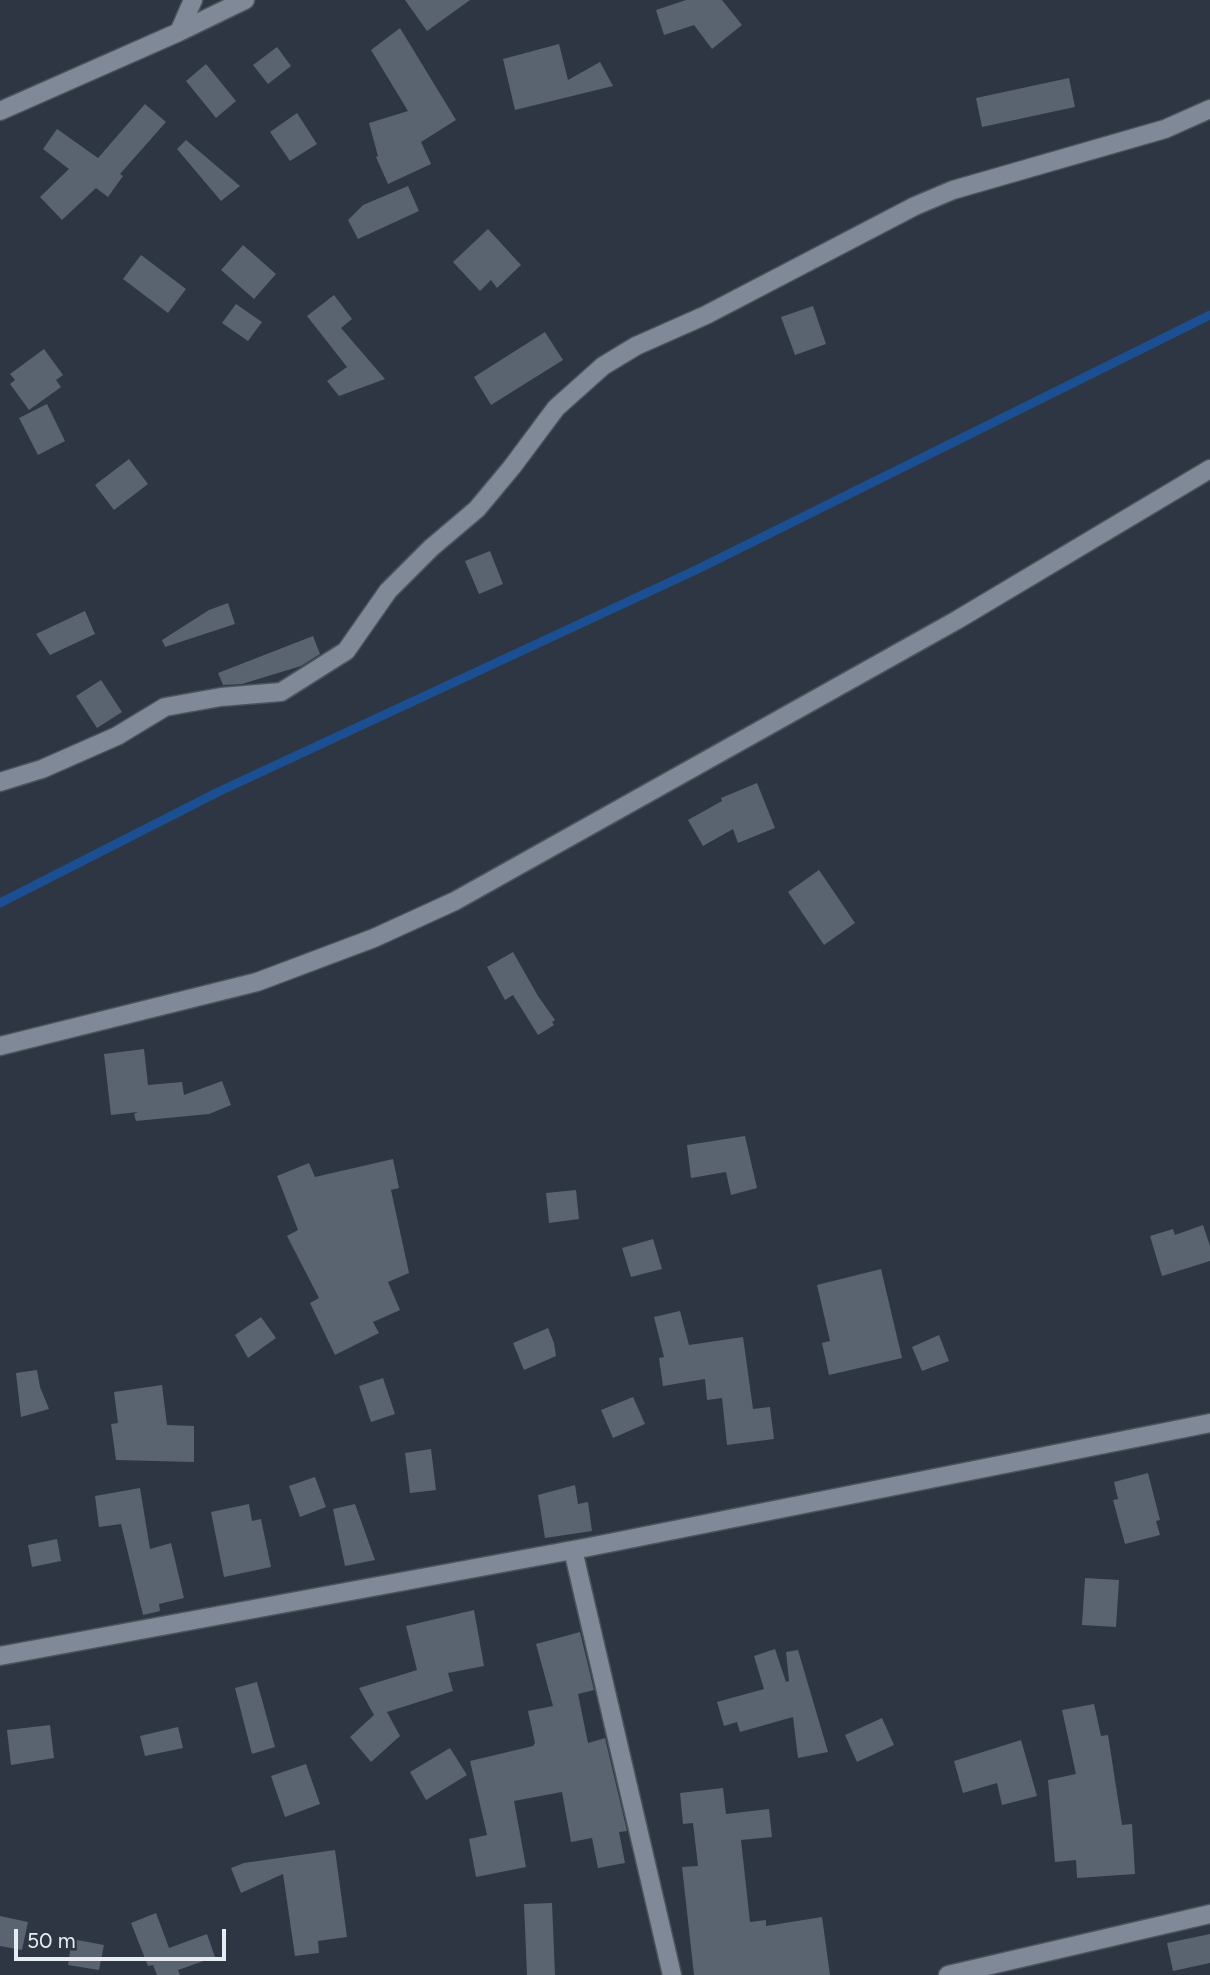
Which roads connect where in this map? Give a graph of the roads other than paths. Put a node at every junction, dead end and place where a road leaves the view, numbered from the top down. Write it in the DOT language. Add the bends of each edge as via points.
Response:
graph roads {
  1 [pos="193,0"];
  2 [pos="245,0"];
  3 [pos="179,32"];
  4 [pos="1210,109"];
  5 [pos="0,111"];
  6 [pos="1210,469"];
  7 [pos="0,782"];
  8 [pos="0,1046"];
  9 [pos="1210,1423"];
  10 [pos="573,1550"];
  11 [pos="0,1656"];
  12 [pos="1210,1914"];
  13 [pos="672,1975"];
  14 [pos="948,1975"];
  1 -- 3 [label="street"];
  2 -- 3 [label="street"];
  3 -- 5 [label="street"];
  4 -- 7 [label="street" via="1165,130 953,190 636,346 603,366 556,408 477,509 387,591 346,652 281,692 165,706 117,736"];
  6 -- 8 [label="street" via="957,620 456,901 257,982"];
  9 -- 10 [label="street"];
  10 -- 11 [label="street"];
  10 -- 13 [label="street"];
  12 -- 14 [label="street"];
}
